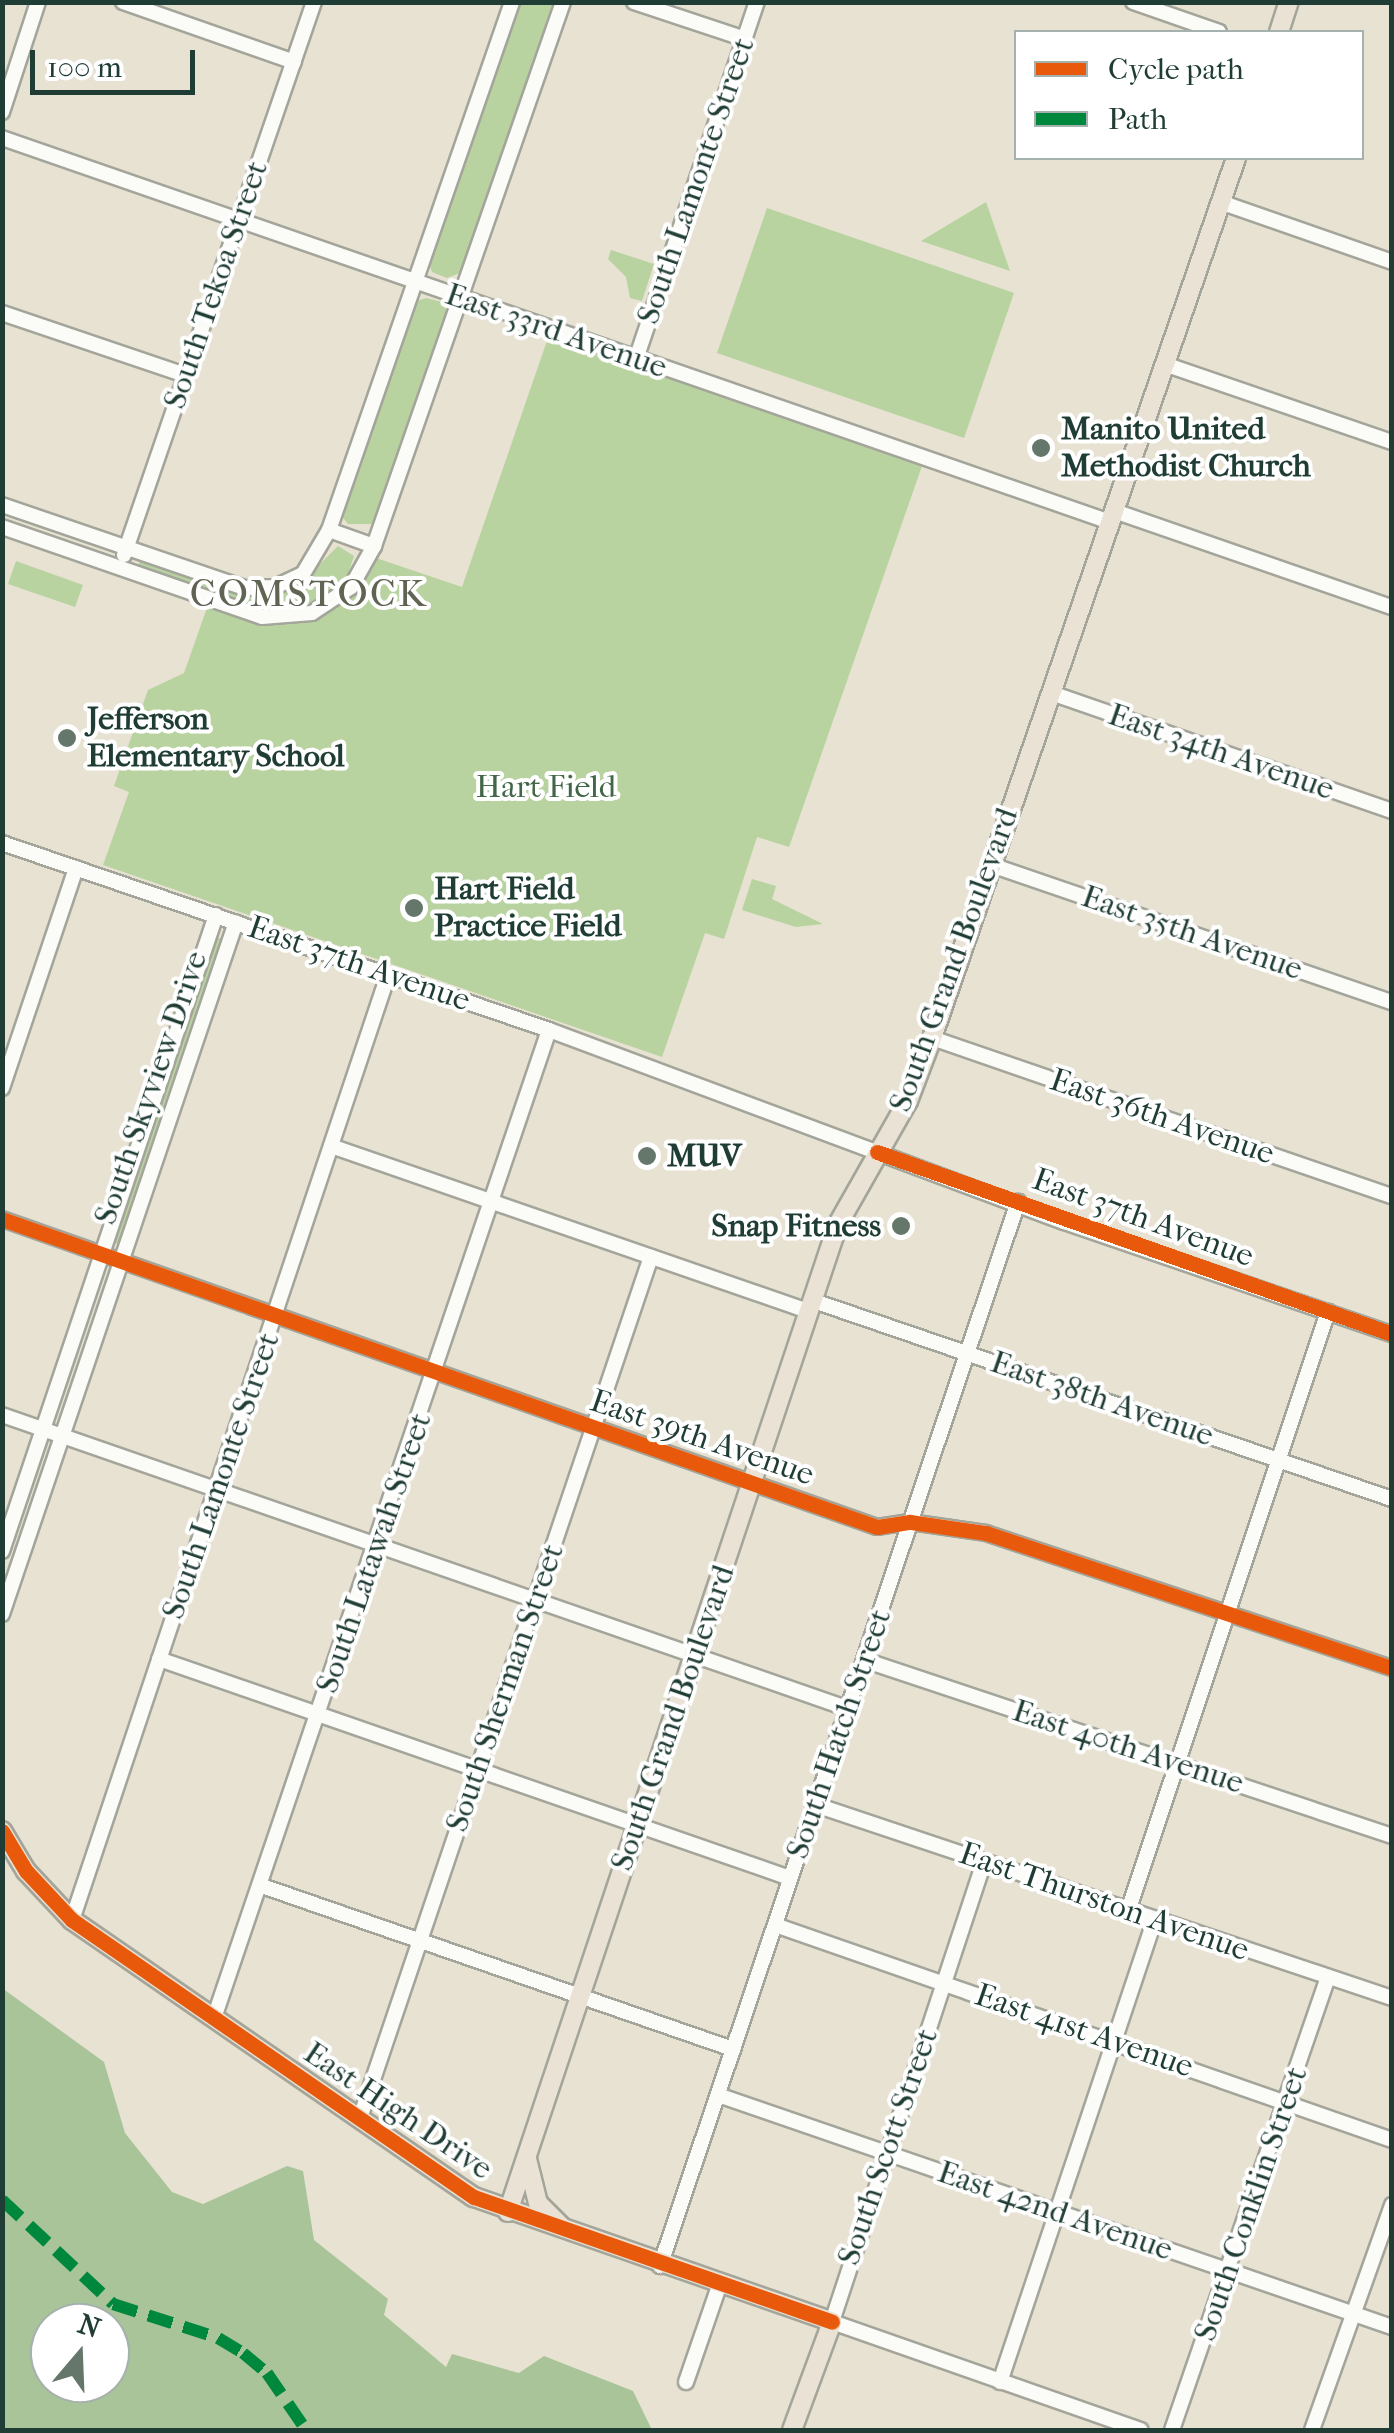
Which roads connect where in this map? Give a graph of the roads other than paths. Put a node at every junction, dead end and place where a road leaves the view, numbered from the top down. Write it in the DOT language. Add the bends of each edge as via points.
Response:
graph roads {
  1 [pos="38,2"];
  2 [pos="123,2"];
  3 [pos="314,2"];
  4 [pos="512,2"];
  5 [pos="562,2"];
  6 [pos="634,2"];
  7 [pos="757,2"];
  8 [pos="1134,2"];
  9 [pos="1289,2"];
  10 [pos="1214,30"];
  11 [pos="1280,30"];
  12 [pos="744,39"];
  13 [pos="294,62"];
  14 [pos="2,112"];
  15 [pos="2,138"];
  16 [pos="1235,160"];
  17 [pos="1220,202"];
  18 [pos="238,220"];
  19 [pos="1392,262"];
  20 [pos="415,281"];
  21 [pos="460,298"];
  22 [pos="2,313"];
  23 [pos="636,359"];
  24 [pos="1164,364"];
  25 [pos="185,374"];
  26 [pos="1392,442"];
  27 [pos="2,505"];
  28 [pos="1112,517"];
  29 [pos="2,527"];
  30 [pos="329,530"];
  31 [pos="374,546"];
  32 [pos="126,549"];
  33 [pos="120,568"];
  34 [pos="1392,607"];
  35 [pos="1051,693"];
  36 [pos="1392,811"];
  37 [pos="2,843"];
  38 [pos="992,865"];
  39 [pos="76,868"];
  40 [pos="216,915"];
  41 [pos="236,922"];
  42 [pos="388,975"];
  43 [pos="1392,1002"];
  44 [pos="549,1030"];
  45 [pos="932,1038"];
  46 [pos="2,1088"];
  47 [pos="331,1146"];
  48 [pos="877,1152"];
  49 [pos="1392,1196"];
  50 [pos="492,1202"];
  51 [pos="1018,1202"];
  52 [pos="2,1220"];
  53 [pos="651,1257"];
  54 [pos="102,1258"];
  55 [pos="120,1265"];
  56 [pos="809,1306"];
  57 [pos="1328,1312"];
  58 [pos="274,1318"];
  59 [pos="1392,1334"];
  60 [pos="967,1352"];
  61 [pos="435,1374"];
  62 [pos="2,1415"];
  63 [pos="594,1429"];
  64 [pos="43,1430"];
  65 [pos="62,1436"];
  66 [pos="1277,1460"];
  67 [pos="751,1486"];
  68 [pos="217,1488"];
  69 [pos="1392,1499"];
  70 [pos="910,1522"];
  71 [pos="377,1544"];
  72 [pos="2,1551"];
  73 [pos="535,1598"];
  74 [pos="1229,1611"];
  75 [pos="2,1614"];
  76 [pos="694,1654"];
  77 [pos="160,1660"];
  78 [pos="864,1660"];
  79 [pos="1392,1668"];
  80 [pos="849,1709"];
  81 [pos="320,1715"];
  82 [pos="1178,1763"];
  83 [pos="477,1770"];
  84 [pos="816,1806"];
  85 [pos="636,1824"];
  86 [pos="2,1832"];
  87 [pos="1392,1836"];
  88 [pos="984,1862"];
  89 [pos="790,1878"];
  90 [pos="262,1886"];
  91 [pos="1128,1911"];
  92 [pos="72,1920"];
  93 [pos="1156,1920"];
  94 [pos="776,1924"];
  95 [pos="420,1941"];
  96 [pos="1328,1977"];
  97 [pos="944,1982"];
  98 [pos="579,1994"];
  99 [pos="1392,1998"];
  100 [pos="214,2018"];
  101 [pos="1115,2041"];
  102 [pos="734,2049"];
  103 [pos="718,2094"];
  104 [pos="1286,2102"];
  105 [pos="360,2118"];
  106 [pos="1392,2140"];
  107 [pos="886,2152"];
  108 [pos="526,2154"];
  109 [pos="1392,2205"];
  110 [pos="508,2212"];
  111 [pos="1058,2212"];
  112 [pos="574,2236"];
  113 [pos="660,2266"];
  114 [pos="1228,2270"];
  115 [pos="720,2283"];
  116 [pos="787,2306"];
  117 [pos="1354,2314"];
  118 [pos="832,2322"];
  119 [pos="1392,2326"];
  120 [pos="818,2356"];
  121 [pos="686,2382"];
  122 [pos="1000,2382"];
  123 [pos="792,2430"];
  124 [pos="1142,2430"];
  125 [pos="1172,2430"];
  126 [pos="1312,2430"];
  1 -- 14 [label="street"];
  2 -- 13 [label="street"];
  3 -- 13 [label="street, South Tekoa Street"];
  4 -- 20 [label="street"];
  5 -- 21 [label="street"];
  6 -- 12 [label="street"];
  7 -- 12 [label="street, South Lamonte Street"];
  8 -- 10 [label="street"];
  9 -- 11 [label="main road"];
  12 -- 23 [label="street, South Lamonte Street"];
  13 -- 18 [label="street, South Tekoa Street"];
  15 -- 18 [label="street, East 33rd Avenue"];
  16 -- 17 [label="main road, South Grand Boulevard"];
  17 -- 19 [label="street"];
  17 -- 24 [label="main road, South Grand Boulevard"];
  18 -- 20 [label="street, East 33rd Avenue"];
  18 -- 25 [label="street, South Tekoa Street"];
  20 -- 21 [label="street, East 33rd Avenue"];
  20 -- 30 [label="street"];
  21 -- 23 [label="street, East 33rd Avenue"];
  21 -- 31 [label="street"];
  22 -- 25 [label="street"];
  23 -- 28 [label="street, East 33rd Avenue"];
  24 -- 26 [label="street"];
  24 -- 28 [label="main road, South Grand Boulevard"];
  25 -- 32 [label="street, South Tekoa Street"];
  27 -- 32 [label="street"];
  28 -- 34 [label="street, East 33rd Avenue"];
  28 -- 35 [label="main road, South Grand Boulevard"];
  29 -- 33 [label="street"];
  30 -- 31 [label="street"];
  30 -- 32 [label="street" via="304,574 256,590"];
  31 -- 33 [label="street" via="340,598 312,614 282,618 244,612"];
  32 -- 33 [label="street, South Tekoa Street"];
  35 -- 36 [label="street, East 34th Avenue"];
  35 -- 38 [label="main road, South Grand Boulevard"];
  37 -- 39 [label="street, East 37th Avenue"];
  38 -- 43 [label="street, East 35th Avenue"];
  38 -- 45 [label="main road, South Grand Boulevard"];
  39 -- 40 [label="street, East 37th Avenue"];
  39 -- 46 [label="street"];
  40 -- 41 [label="street, East 37th Avenue"];
  40 -- 54 [label="street, South Skyview Drive"];
  41 -- 42 [label="street, East 37th Avenue"];
  41 -- 55 [label="street, South Skyview Drive"];
  42 -- 44 [label="street, East 37th Avenue"];
  42 -- 47 [label="street, South Lamonte Street"];
  44 -- 48 [label="street, East 37th Avenue"];
  44 -- 50 [label="street, South Latawah Street"];
  45 -- 48 [label="main road, South Grand Boulevard" via="908,1101"];
  45 -- 49 [label="street, East 36th Avenue"];
  47 -- 50 [label="street, East 38th Avenue"];
  47 -- 58 [label="street, South Lamonte Street"];
  48 -- 51 [label="street, East 37th Avenue"];
  48 -- 56 [label="main road, South Grand Boulevard" via="838,1224"];
  50 -- 53 [label="street, East 38th Avenue"];
  50 -- 61 [label="street, South Latawah Street"];
  51 -- 57 [label="street, East 37th Avenue"];
  51 -- 60 [label="street, South Hatch Street"];
  52 -- 54 [label="street, East 39th Avenue"];
  53 -- 56 [label="street, East 38th Avenue"];
  53 -- 63 [label="street, South Sherman Street"];
  54 -- 55 [label="street, East 39th Avenue"];
  54 -- 64 [label="street, South Skyview Drive"];
  55 -- 58 [label="street, East 39th Avenue"];
  55 -- 65 [label="street, South Skyview Drive"];
  56 -- 60 [label="street, East 38th Avenue"];
  56 -- 67 [label="main road, South Grand Boulevard"];
  57 -- 59 [label="street, East 37th Avenue"];
  57 -- 66 [label="street"];
  58 -- 61 [label="street, East 39th Avenue"];
  58 -- 68 [label="street, South Lamonte Street"];
  60 -- 66 [label="street, East 38th Avenue"];
  60 -- 70 [label="street, South Hatch Street"];
  61 -- 63 [label="street, East 39th Avenue"];
  61 -- 71 [label="street, South Latawah Street"];
  62 -- 64 [label="street"];
  63 -- 67 [label="street, East 39th Avenue"];
  63 -- 73 [label="street, South Sherman Street"];
  64 -- 65 [label="street"];
  64 -- 72 [label="street, South Skyview Drive"];
  65 -- 68 [label="street"];
  65 -- 75 [label="street, South Skyview Drive"];
  66 -- 69 [label="street, East 38th Avenue"];
  66 -- 74 [label="street"];
  67 -- 70 [label="street, East 39th Avenue" via="877,1527"];
  67 -- 76 [label="main road, South Grand Boulevard"];
  68 -- 71 [label="street"];
  68 -- 77 [label="street, South Lamonte Street"];
  70 -- 74 [label="street, East 39th Avenue" via="986,1533"];
  70 -- 78 [label="street, South Hatch Street"];
  71 -- 73 [label="street"];
  71 -- 81 [label="street, South Latawah Street"];
  73 -- 76 [label="street"];
  73 -- 83 [label="street, South Sherman Street"];
  74 -- 79 [label="street, East 39th Avenue"];
  74 -- 82 [label="street"];
  76 -- 80 [label="street"];
  76 -- 85 [label="main road, South Grand Boulevard"];
  77 -- 81 [label="street"];
  77 -- 92 [label="street, South Lamonte Street"];
  78 -- 80 [label="street, South Hatch Street"];
  78 -- 82 [label="street, East 40th Avenue"];
  80 -- 84 [label="street, South Hatch Street"];
  81 -- 83 [label="street"];
  81 -- 90 [label="street, South Latawah Street"];
  82 -- 87 [label="street, East 40th Avenue"];
  82 -- 91 [label="street"];
  83 -- 85 [label="street"];
  83 -- 95 [label="street, South Sherman Street"];
  84 -- 88 [label="street, East Thurston Avenue"];
  84 -- 89 [label="street, South Hatch Street"];
  85 -- 89 [label="street"];
  85 -- 98 [label="main road, South Grand Boulevard"];
  86 -- 92 [label="main road, East High Drive"];
  88 -- 91 [label="street, East Thurston Avenue"];
  88 -- 97 [label="street, South Scott Street"];
  89 -- 94 [label="street, South Hatch Street"];
  90 -- 95 [label="street"];
  90 -- 100 [label="street, South Latawah Street"];
  91 -- 93 [label="street, East Thurston Avenue"];
  92 -- 100 [label="main road, East High Drive"];
  93 -- 96 [label="street, East Thurston Avenue"];
  93 -- 101 [label="street"];
  94 -- 97 [label="street, East 41st Avenue"];
  94 -- 102 [label="street, South Hatch Street"];
  95 -- 98 [label="street"];
  95 -- 105 [label="street, South Sherman Street"];
  96 -- 99 [label="street, East Thurston Avenue"];
  96 -- 104 [label="street, South Conklin Street"];
  97 -- 101 [label="street, East 41st Avenue"];
  97 -- 107 [label="street, South Scott Street"];
  98 -- 102 [label="street"];
  98 -- 108 [label="main road, South Grand Boulevard"];
  100 -- 105 [label="main road, East High Drive"];
  101 -- 104 [label="street, East 41st Avenue"];
  101 -- 111 [label="street"];
  102 -- 103 [label="street, South Hatch Street"];
  103 -- 107 [label="street, East 42nd Avenue"];
  103 -- 113 [label="street, South Hatch Street"];
  104 -- 106 [label="street, East 41st Avenue"];
  104 -- 114 [label="street, South Conklin Street"];
  105 -- 110 [label="main road, East High Drive" via="474,2197"];
  107 -- 111 [label="street, East 42nd Avenue"];
  107 -- 118 [label="street, South Scott Street"];
  108 -- 110 [label="main road, South Grand Boulevard"];
  108 -- 112 [label="main road" via="538,2203"];
  109 -- 117 [label="street"];
  110 -- 112 [label="main road, East High Drive"];
  111 -- 114 [label="street, East 42nd Avenue"];
  111 -- 122 [label="street"];
  112 -- 113 [label="main road, East High Drive"];
  113 -- 115 [label="main road, East High Drive"];
  114 -- 117 [label="street, East 42nd Avenue"];
  114 -- 125 [label="street, South Conklin Street"];
  115 -- 116 [label="main road, East High Drive"];
  115 -- 121 [label="street"];
  116 -- 118 [label="main road, East High Drive"];
  116 -- 120 [label="main road" via="814,2331"];
  117 -- 119 [label="street, East 42nd Avenue"];
  117 -- 126 [label="street"];
  118 -- 120 [label="main road, South Scott Street"];
  118 -- 122 [label="street"];
  120 -- 123 [label="main road, South Scott Street"];
  122 -- 124 [label="street"];
}
